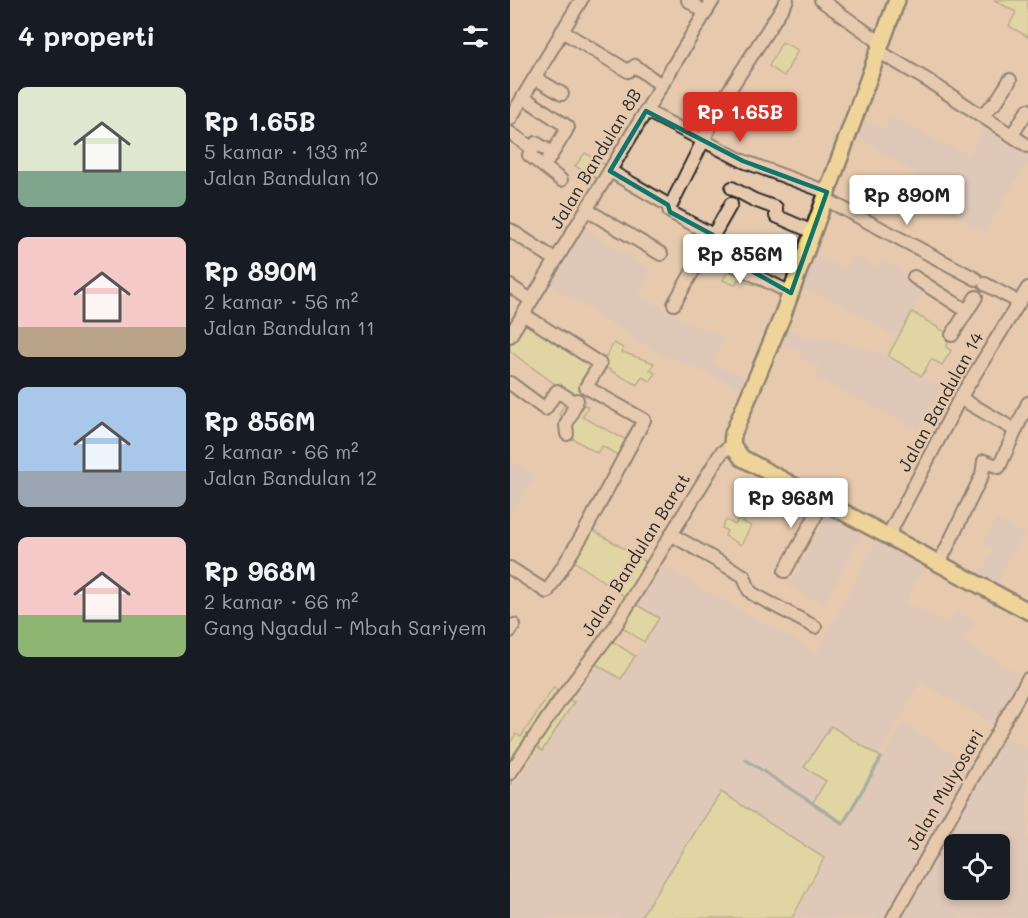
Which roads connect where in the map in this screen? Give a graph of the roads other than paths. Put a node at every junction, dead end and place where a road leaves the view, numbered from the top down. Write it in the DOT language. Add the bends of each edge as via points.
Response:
graph roads {
  1 [pos="581,0"];
  2 [pos="688,0"];
  3 [pos="713,0"];
  4 [pos="787,0"];
  5 [pos="821,0"];
  6 [pos="897,0"];
  7 [pos="705,13"];
  8 [pos="562,32"];
  9 [pos="880,47"];
  10 [pos="535,78"];
  11 [pos="1010,80"];
  12 [pos="661,85"];
  13 [pos="562,94"];
  14 [pos="523,97"];
  15 [pos="1028,110"];
  16 [pos="646,111"];
  17 [pos="982,115"];
  18 [pos="510,119"];
  19 [pos="510,133"];
  20 [pos="1012,135"];
  21 [pos="702,140"];
  22 [pos="1028,146"];
  23 [pos="532,148"];
  24 [pos="552,153"];
  25 [pos="544,166"];
  26 [pos="610,171"];
  27 [pos="561,180"];
  28 [pos="732,188"];
  29 [pos="826,195"];
  30 [pos="731,204"];
  31 [pos="670,207"];
  32 [pos="587,210"];
  33 [pos="510,230"];
  34 [pos="813,232"];
  35 [pos="710,241"];
  36 [pos="661,254"];
  37 [pos="556,260"];
  38 [pos="914,277"];
  39 [pos="510,286"];
  40 [pos="1028,288"];
  41 [pos="791,293"];
  42 [pos="976,297"];
  43 [pos="531,300"];
  44 [pos="1016,300"];
  45 [pos="674,304"];
  46 [pos="967,311"];
  47 [pos="523,314"];
  48 [pos="952,335"];
  49 [pos="510,336"];
  50 [pos="510,383"];
  51 [pos="960,398"];
  52 [pos="1028,403"];
  53 [pos="1015,430"];
  54 [pos="567,434"];
  55 [pos="732,445"];
  56 [pos="823,502"];
  57 [pos="888,536"];
  58 [pos="670,538"];
  59 [pos="939,564"];
  60 [pos="510,568"];
  61 [pos="785,571"];
  62 [pos="1028,611"];
  63 [pos="815,627"];
  64 [pos="1028,679"];
  65 [pos="510,773"];
  66 [pos="893,918"];
  1 -- 8 [label="street"];
  2 -- 7 [label="street"];
  3 -- 7 [label="street, Jalan Bandulan 8B"];
  4 -- 21 [label="street"];
  5 -- 9 [label="street"];
  6 -- 9 [label="main road"];
  7 -- 12 [label="street, Jalan Bandulan 8B"];
  8 -- 10 [label="street"];
  8 -- 12 [label="street" via="628,71 635,66"];
  9 -- 17 [label="street"];
  9 -- 29 [label="main road"];
  10 -- 13 [label="street"];
  10 -- 14 [label="street"];
  11 -- 17 [label="street"];
  12 -- 16 [label="street, Jalan Bandulan 8B"];
  14 -- 18 [label="street"];
  14 -- 24 [label="street" via="567,129"];
  15 -- 20 [label="street"];
  16 -- 21 [label="street"];
  16 -- 26 [label="street, Jalan Bandulan 8B"];
  17 -- 20 [label="street"];
  19 -- 23 [label="street"];
  20 -- 22 [label="street"];
  21 -- 29 [label="street"];
  21 -- 31 [label="street"];
  23 -- 24 [label="street" via="536,143"];
  23 -- 25 [label="street" via="529,155"];
  24 -- 25 [label="street"];
  25 -- 27 [label="street"];
  26 -- 31 [label="street"];
  26 -- 32 [label="street, Jalan Bandulan 8B"];
  28 -- 34 [label="street" via="776,208 776,216"];
  29 -- 34 [label="main road"];
  29 -- 44 [label="street"];
  30 -- 35 [label="street"];
  31 -- 35 [label="street" via="670,212"];
  32 -- 36 [label="street"];
  32 -- 37 [label="street, Jalan Bandulan 8B"];
  33 -- 37 [label="street"];
  34 -- 41 [label="main road"];
  35 -- 41 [label="street" via="735,265"];
  35 -- 45 [label="street"];
  37 -- 43 [label="street, Jalan Bandulan 8B"];
  38 -- 46 [label="street"];
  39 -- 43 [label="street"];
  40 -- 44 [label="street, Jalan Bandulan 14"];
  41 -- 55 [label="main road" via="733,434"];
  42 -- 46 [label="street"];
  43 -- 47 [label="street, Jalan Bandulan 8B"];
  44 -- 51 [label="street, Jalan Bandulan 14"];
  46 -- 48 [label="street"];
  47 -- 49 [label="street, Jalan Bandulan 8B"];
  47 -- 60 [label="street" via="600,364 586,387 644,420 547,592"];
  50 -- 54 [label="street" via="545,409 557,392 576,402 566,424"];
  51 -- 53 [label="street"];
  51 -- 57 [label="street, Jalan Bandulan 14"];
  52 -- 53 [label="street"];
  53 -- 59 [label="street" via="999,467 984,461 982,475"];
  55 -- 56 [label="main road" via="742,458"];
  55 -- 58 [label="street, Jalan Bandulan Barat" via="721,453"];
  56 -- 57 [label="main road"];
  56 -- 61 [label="street"];
  57 -- 59 [label="main road"];
  58 -- 63 [label="street" via="748,587 753,594"];
  58 -- 65 [label="street, Jalan Bandulan Barat" via="614,628"];
  59 -- 62 [label="main road"];
  64 -- 66 [label="street, Jalan Mulyosari"];
}
